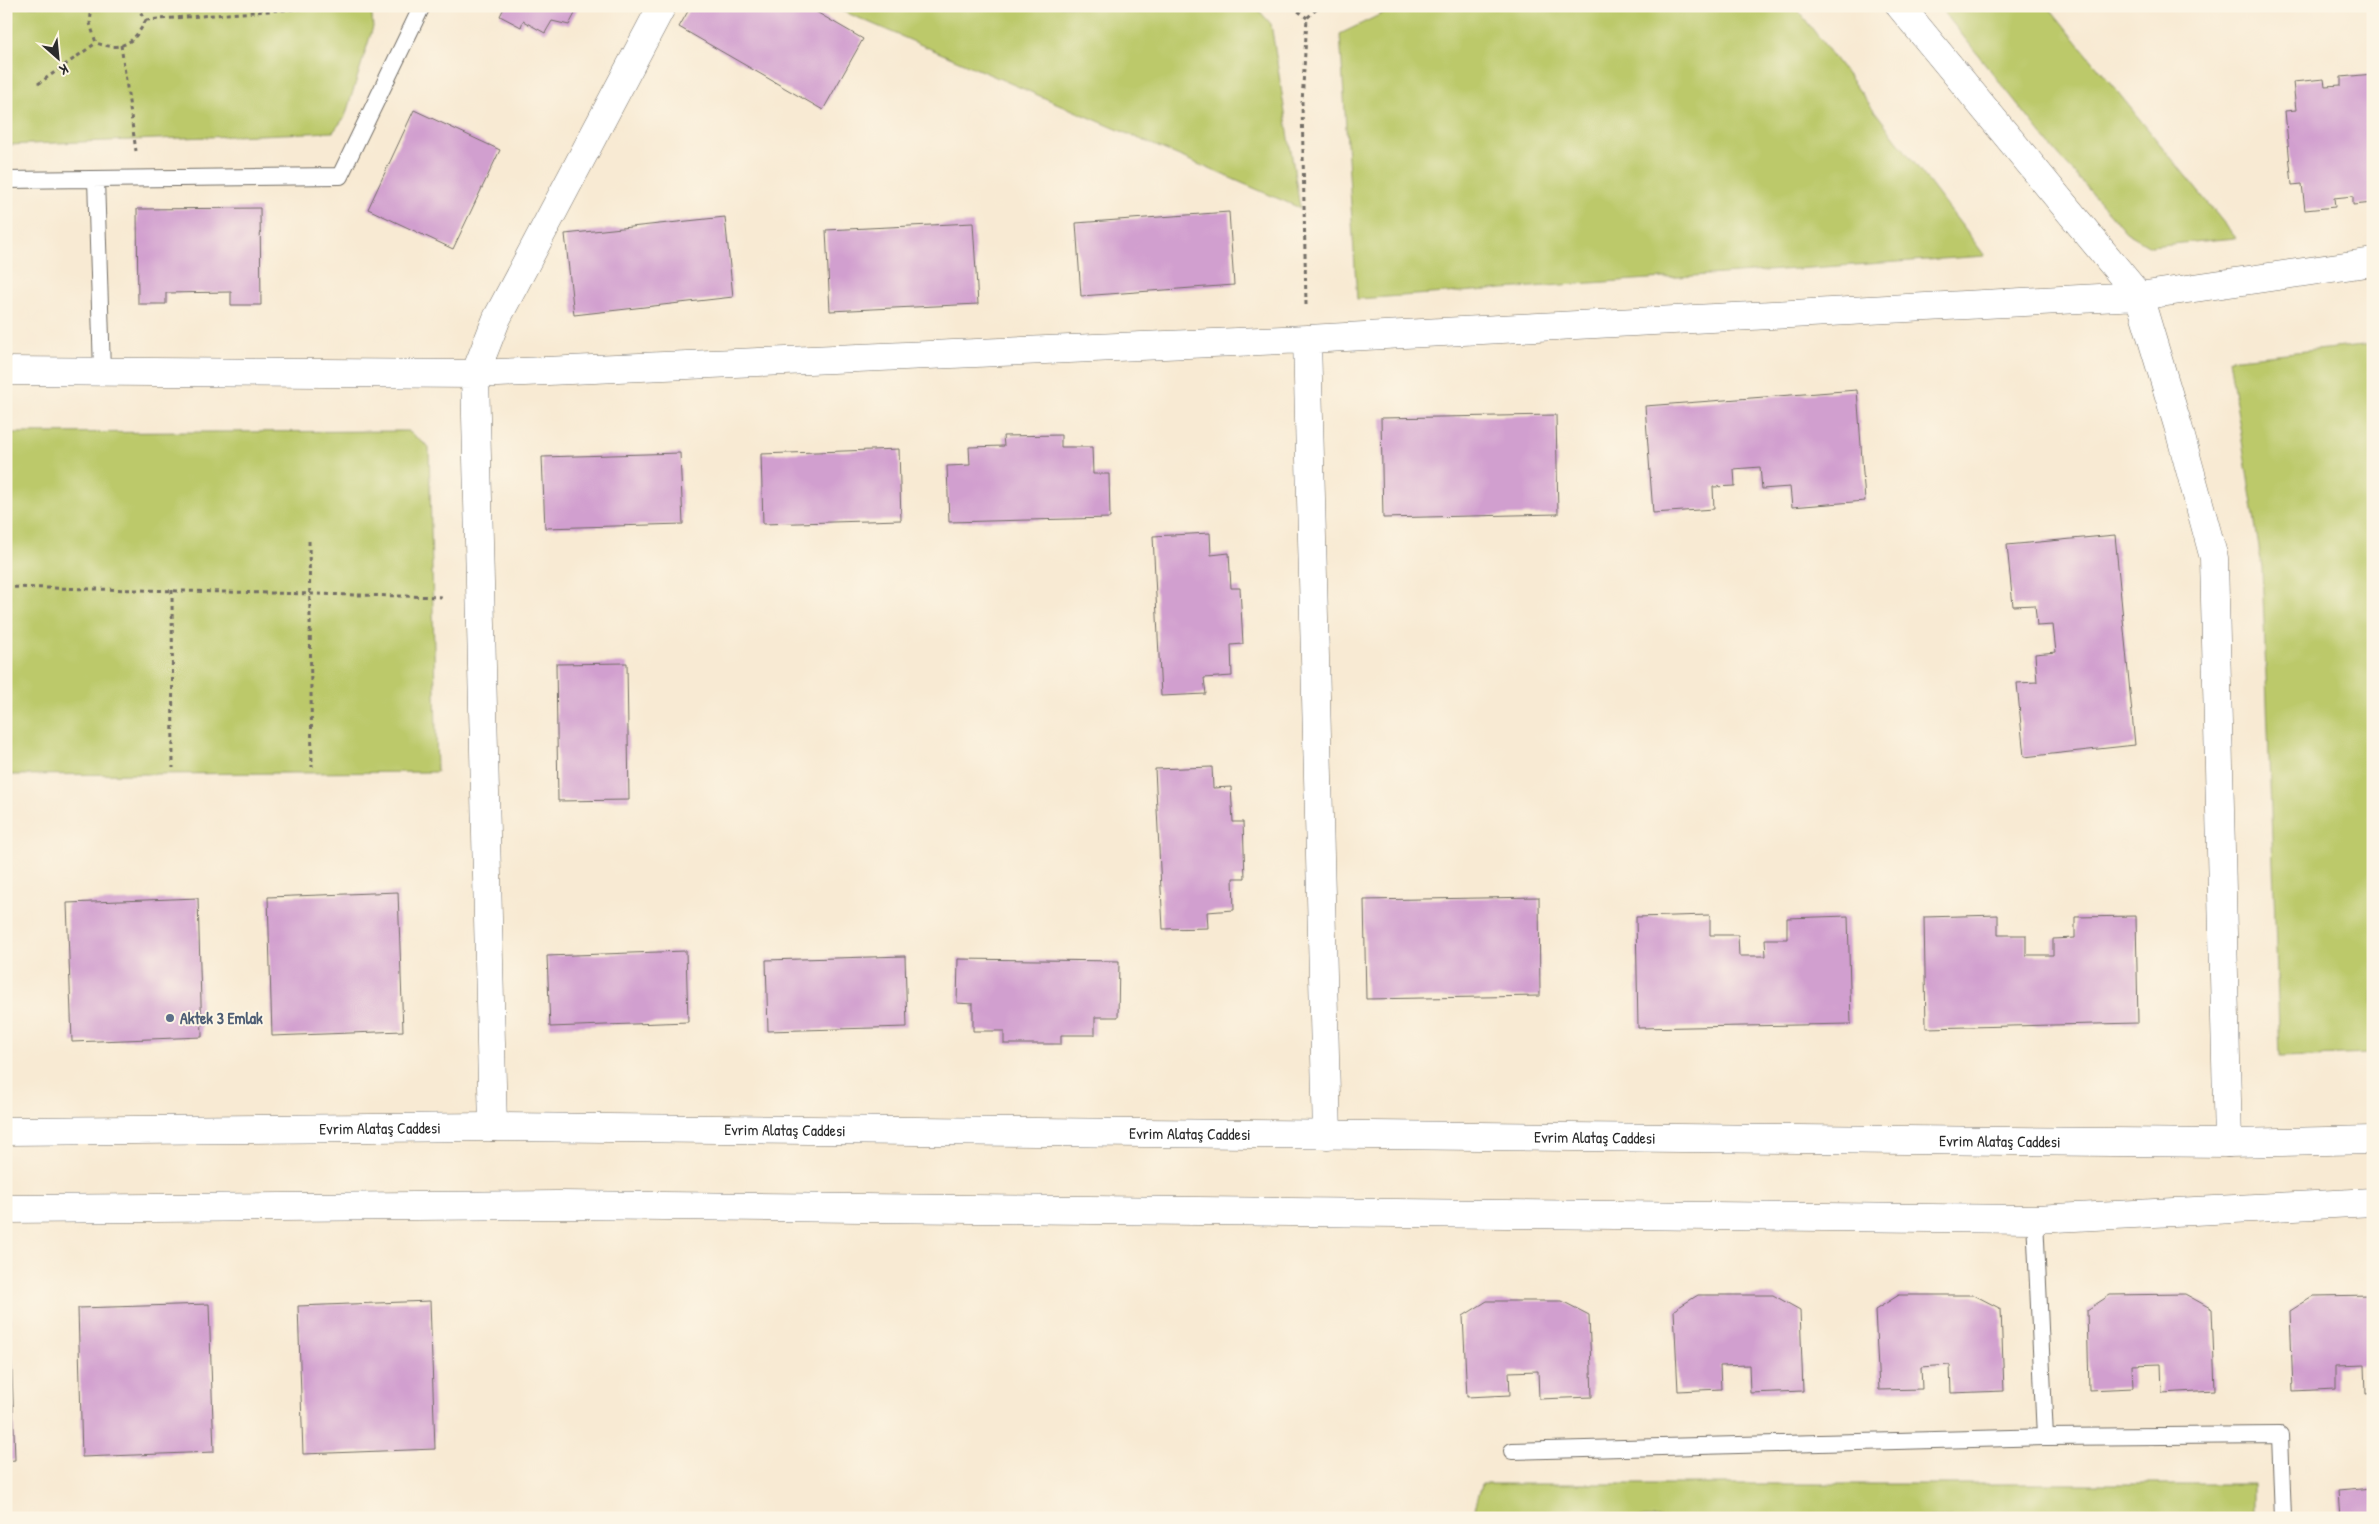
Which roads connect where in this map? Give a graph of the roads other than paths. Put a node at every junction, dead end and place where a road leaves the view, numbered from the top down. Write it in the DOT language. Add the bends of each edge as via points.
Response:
graph roads {
  1 [pos="422,6"];
  2 [pos="662,6"];
  3 [pos="1900,6"];
  4 [pos="96,179"];
  5 [pos="6,180"];
  6 [pos="2373,262"];
  7 [pos="2139,296"];
  8 [pos="1307,339"];
  9 [pos="6,371"];
  10 [pos="102,372"];
  11 [pos="475,374"];
  12 [pos="493,1126"];
  13 [pos="6,1131"];
  14 [pos="1328,1135"];
  15 [pos="2373,1140"];
  16 [pos="2228,1143"];
  17 [pos="2373,1202"];
  18 [pos="6,1209"];
  19 [pos="2035,1219"];
  20 [pos="2045,1437"];
  21 [pos="1512,1451"];
  22 [pos="2282,1518"];
  1 -- 4 [label="lane" via="340,176"];
  2 -- 11 [label="street" via="497,318"];
  3 -- 7 [label="street"];
  4 -- 5 [label="lane"];
  4 -- 10 [label="lane"];
  6 -- 7 [label="street"];
  7 -- 8 [label="street"];
  7 -- 16 [label="street" via="2214,558"];
  8 -- 11 [label="street"];
  8 -- 14 [label="street"];
  9 -- 10 [label="street"];
  10 -- 11 [label="street"];
  11 -- 12 [label="street"];
  12 -- 13 [label="street, Evrim Alataş Caddesi"];
  12 -- 14 [label="street, Evrim Alataş Caddesi"];
  14 -- 16 [label="street, Evrim Alataş Caddesi"];
  15 -- 16 [label="street, Evrim Alataş Caddesi"];
  17 -- 19 [label="street"];
  18 -- 19 [label="street" via="558,1205"];
  19 -- 20 [label="lane"];
  20 -- 21 [label="lane"];
  20 -- 22 [label="lane" via="2280,1435"];
}
